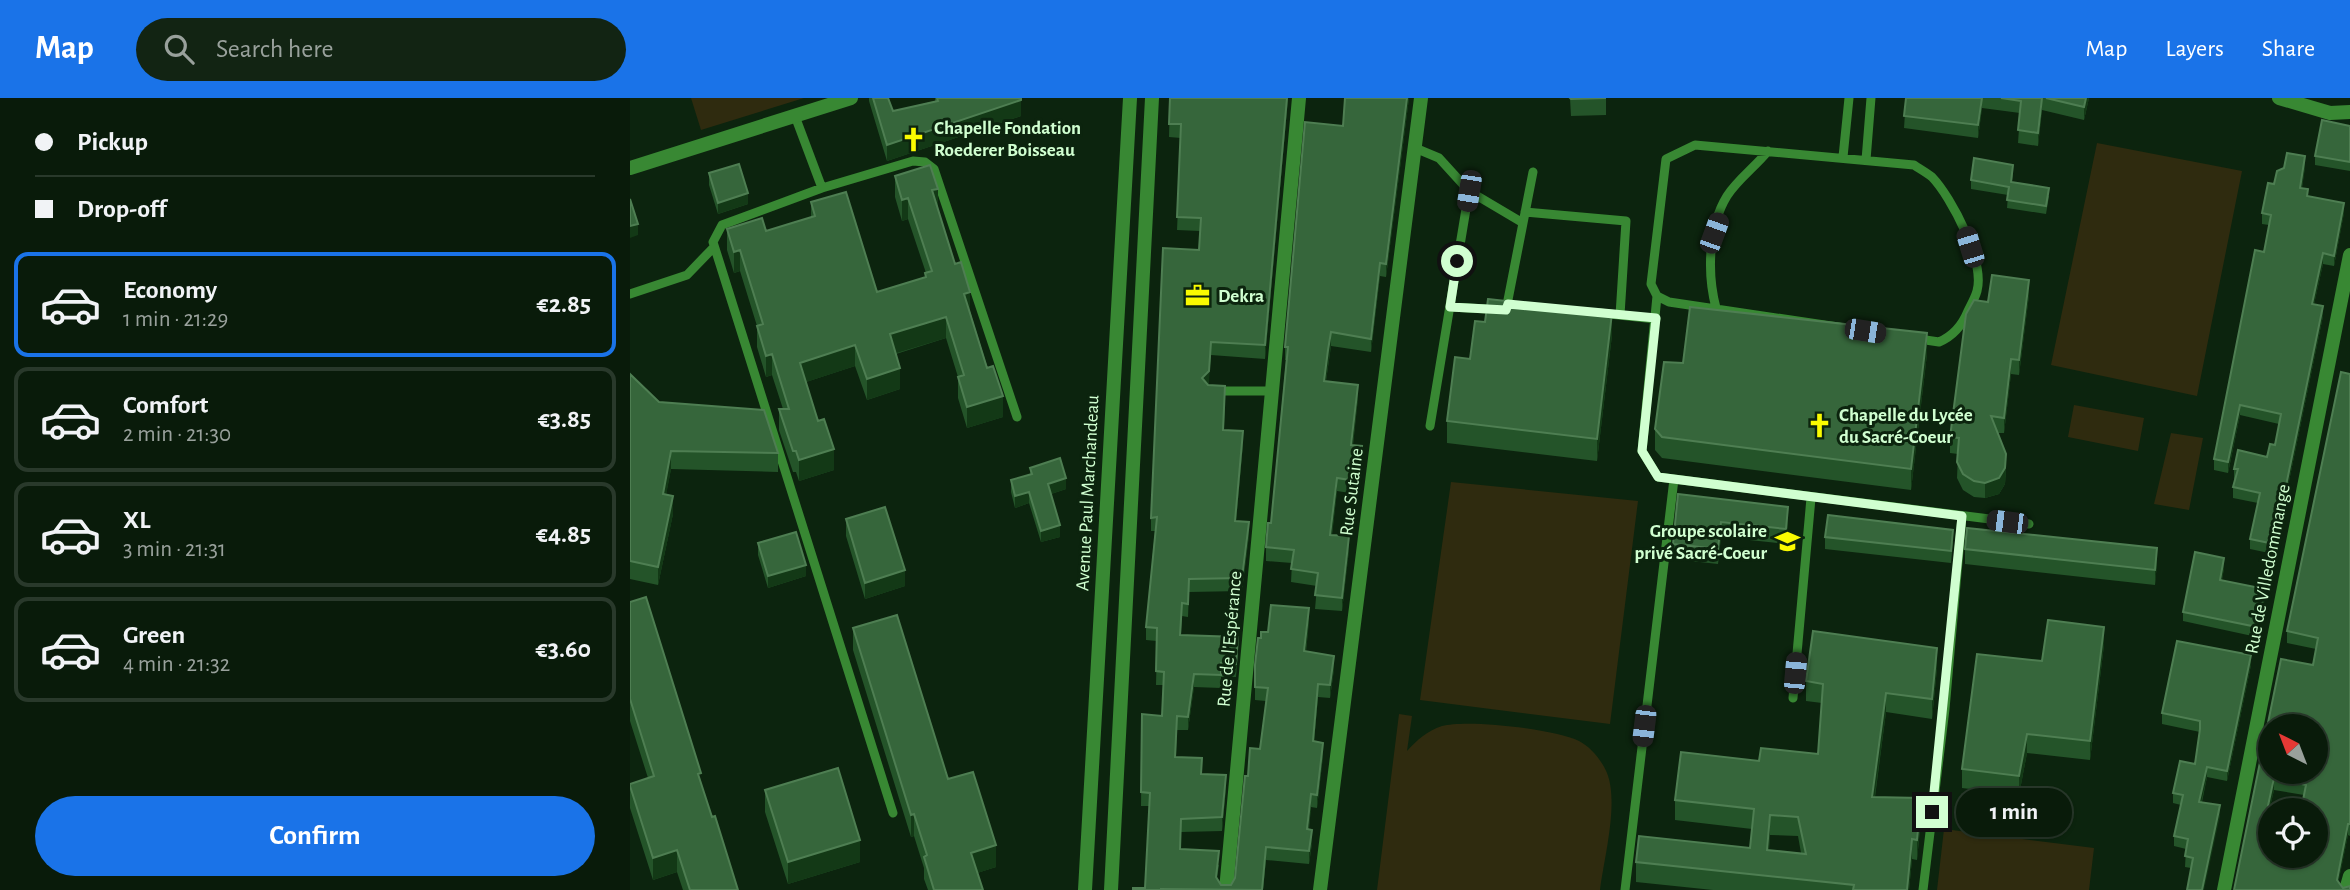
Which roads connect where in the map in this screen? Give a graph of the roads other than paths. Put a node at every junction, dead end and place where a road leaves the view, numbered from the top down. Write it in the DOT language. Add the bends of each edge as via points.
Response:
graph roads {
  1 [pos="851,98"];
  2 [pos="1130,98"];
  3 [pos="1152,98"];
  4 [pos="1299,98"];
  5 [pos="1421,98"];
  6 [pos="1849,98"];
  7 [pos="1871,98"];
  8 [pos="2288,99"];
  9 [pos="2350,112"];
  10 [pos="795,116"];
  11 [pos="1415,148"];
  12 [pos="1768,151"];
  13 [pos="1843,157"];
  14 [pos="1866,160"];
  15 [pos="630,168"];
  16 [pos="1533,172"];
  17 [pos="822,188"];
  18 [pos="1469,191"];
  19 [pos="1525,212"];
  20 [pos="1522,223"];
  21 [pos="714,247"];
  22 [pos="2350,255"];
  23 [pos="630,294"];
  24 [pos="1657,296"];
  25 [pos="1508,304"];
  26 [pos="1520,305"];
  27 [pos="1450,307"];
  28 [pos="1716,308"];
  29 [pos="1595,313"];
  30 [pos="1620,315"];
  31 [pos="1656,318"];
  32 [pos="1209,391"];
  33 [pos="1272,391"];
  34 [pos="1113,398"];
  35 [pos="1136,399"];
  36 [pos="1017,417"];
  37 [pos="1430,426"];
  38 [pos="1674,479"];
  39 [pos="1811,498"];
  40 [pos="1962,516"];
  41 [pos="2029,524"];
  42 [pos="1793,698"];
  43 [pos="894,813"];
  44 [pos="2350,876"];
  45 [pos="1085,890"];
  46 [pos="1111,890"];
  47 [pos="1226,890"];
  48 [pos="1321,890"];
  49 [pos="1625,890"];
  50 [pos="1923,890"];
  51 [pos="2224,890"];
  52 [pos="2346,890"];
  1 -- 10 [label="street"];
  2 -- 34 [label="street, Avenue Paul Marchandeau"];
  3 -- 35 [label="street"];
  4 -- 33 [label="street, Rue de l'Espérance"];
  5 -- 11 [label="street, Rue Sutaine"];
  6 -- 13 [label="lane"];
  7 -- 14 [label="lane"];
  8 -- 9 [label="street" via="2330,113"];
  10 -- 15 [label="street"];
  10 -- 17 [label="lane"];
  11 -- 18 [label="lane" via="1439,158"];
  11 -- 48 [label="street, Rue Sutaine"];
  12 -- 13 [label="lane"];
  12 -- 24 [label="lane" via="1695,145 1667,159 1651,284"];
  12 -- 28 [label="lane" via="1727,196 1714,233 1711,290"];
  13 -- 14 [label="lane"];
  14 -- 28 [label="lane" via="1914,165 1932,177 1966,233 1978,289 1964,321 1950,337 1939,342"];
  16 -- 19 [label="lane"];
  17 -- 21 [label="lane" via="722,225 713,237"];
  17 -- 36 [label="lane" via="913,161 934,169"];
  18 -- 20 [label="lane"];
  18 -- 27 [label="lane"];
  19 -- 20 [label="lane"];
  19 -- 30 [label="lane" via="1626,221"];
  20 -- 25 [label="lane"];
  21 -- 23 [label="lane" via="687,275"];
  21 -- 43 [label="lane"];
  22 -- 51 [label="street, Rue de Villedommange"];
  24 -- 28 [label="lane"];
  24 -- 31 [label="lane"];
  25 -- 26 [label="lane"];
  25 -- 27 [label="lane" via="1506,310"];
  27 -- 37 [label="lane"];
  29 -- 30 [label="lane"];
  30 -- 31 [label="lane"];
  31 -- 38 [label="lane" via="1642,451 1658,477"];
  32 -- 33 [label="lane"];
  33 -- 47 [label="street, Rue de l'Espérance"];
  34 -- 35 [label="street"];
  34 -- 45 [label="street, Avenue Paul Marchandeau"];
  35 -- 46 [label="street"];
  38 -- 39 [label="lane"];
  38 -- 49 [label="lane"];
  39 -- 40 [label="lane"];
  39 -- 42 [label="lane"];
  40 -- 41 [label="lane"];
  40 -- 50 [label="lane"];
  44 -- 52 [label="street"];
}
